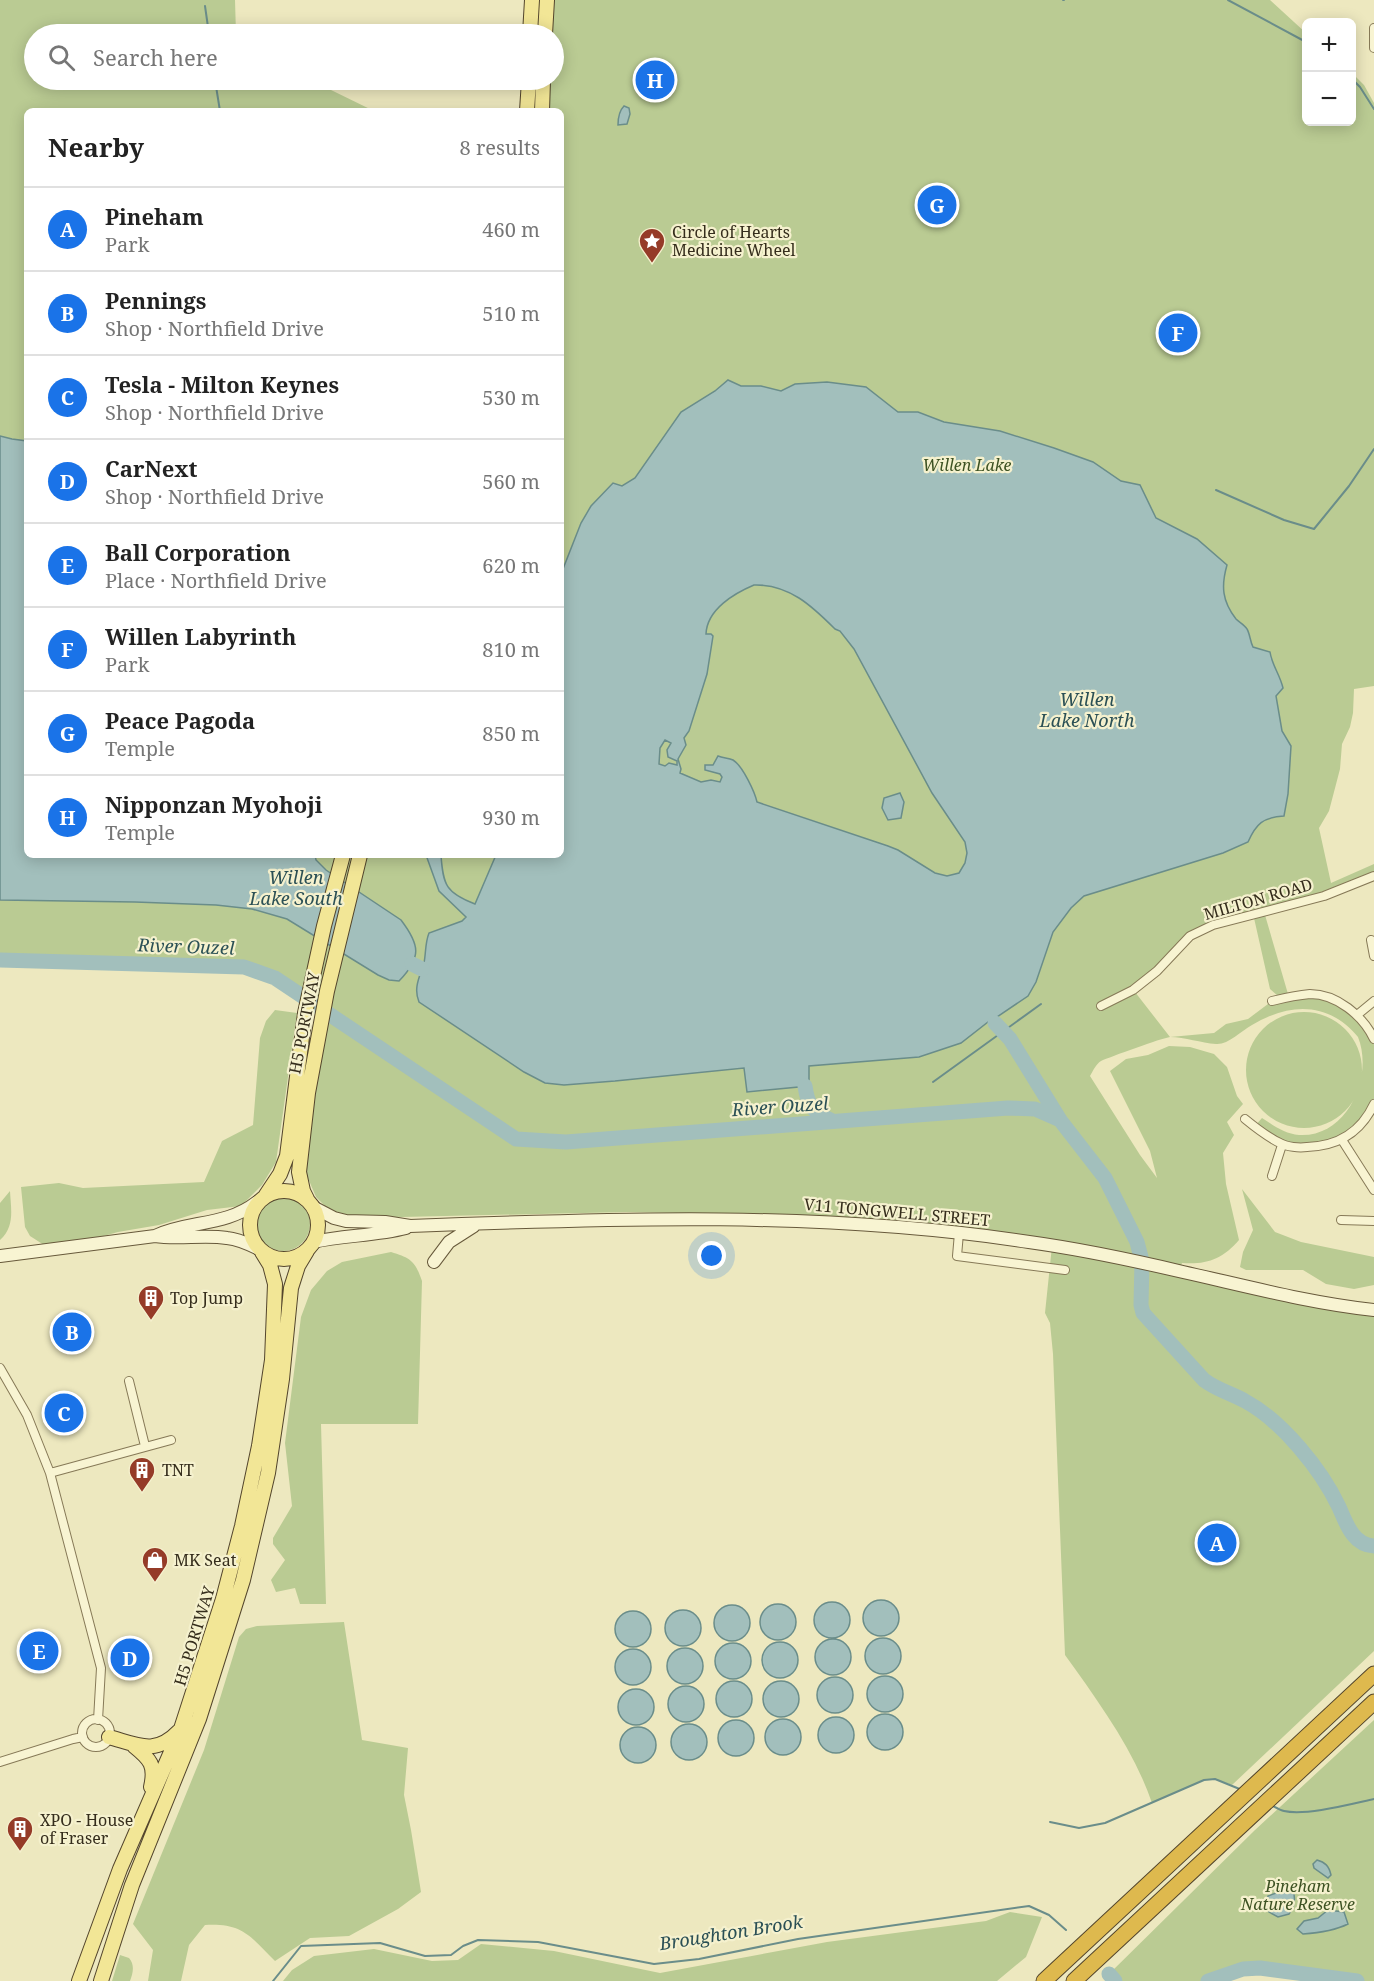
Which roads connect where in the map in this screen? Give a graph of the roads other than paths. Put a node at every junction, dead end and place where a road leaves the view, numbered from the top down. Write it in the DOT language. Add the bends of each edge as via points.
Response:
graph roads {
  1 [pos="532,0"];
  2 [pos="547,0"];
  3 [pos="531,24"];
  4 [pos="546,24"];
  5 [pos="1374,28"];
  6 [pos="1374,48"];
  7 [pos="528,90"];
  8 [pos="543,90"];
  9 [pos="527,108"];
  10 [pos="542,108"];
  11 [pos="342,858"];
  12 [pos="359,858"];
  13 [pos="1374,876"];
  14 [pos="1371,940"];
  15 [pos="1374,956"];
  16 [pos="1272,1001"];
  17 [pos="1374,1001"];
  18 [pos="1101,1006"];
  19 [pos="1356,1015"];
  20 [pos="1374,1039"];
  21 [pos="1374,1104"];
  22 [pos="1245,1119"];
  23 [pos="296,1135"];
  24 [pos="1342,1140"];
  25 [pos="1282,1145"];
  26 [pos="293,1157"];
  27 [pos="1272,1176"];
  28 [pos="1374,1190"];
  29 [pos="262,1198"];
  30 [pos="310,1203"];
  31 [pos="1341,1220"];
  32 [pos="1374,1221"];
  33 [pos="475,1225"];
  34 [pos="410,1226"];
  35 [pos="959,1233"];
  36 [pos="155,1236"];
  37 [pos="310,1246"];
  38 [pos="260,1250"];
  39 [pos="15,1254"];
  40 [pos="0,1256"];
  41 [pos="0,1262"];
  42 [pos="434,1262"];
  43 [pos="1065,1270"];
  44 [pos="1374,1310"];
  45 [pos="0,1368"];
  46 [pos="129,1381"];
  47 [pos="171,1440"];
  48 [pos="145,1446"];
  49 [pos="50,1473"];
  50 [pos="1374,1674"];
  51 [pos="1374,1702"];
  52 [pos="98,1720"];
  53 [pos="181,1729"];
  54 [pos="83,1737"];
  55 [pos="109,1737"];
  56 [pos="134,1746"];
  57 [pos="0,1762"];
  58 [pos="144,1812"];
  59 [pos="1126,1933"];
  60 [pos="1089,1938"];
  61 [pos="79,1981"];
  62 [pos="101,1981"];
  63 [pos="1037,1981"];
  64 [pos="1044,1981"];
  65 [pos="1074,1981"];
  66 [pos="1083,1981"];
  1 -- 3 [label="main road"];
  2 -- 4 [label="main road"];
  5 -- 6 [label="street"];
  7 -- 9 [label="main road"];
  8 -- 10 [label="main road"];
  11 -- 23 [label="main road, H5 PORTWAY" via="301,1038"];
  12 -- 23 [label="main road, H5 PORTWAY"];
  13 -- 18 [label="street, MILTON ROAD" via="1324,896 1213,925 1190,936 1133,990"];
  14 -- 15 [label="street"];
  16 -- 19 [label="street" via="1311,994 1348,1007"];
  17 -- 19 [label="street"];
  19 -- 20 [label="street"];
  21 -- 24 [label="street" via="1365,1120"];
  22 -- 25 [label="street"];
  23 -- 26 [label="main road, H5 PORTWAY"];
  24 -- 25 [label="street" via="1315,1147"];
  24 -- 28 [label="street"];
  25 -- 27 [label="street"];
  26 -- 29 [label="main road, H5 PORTWAY"];
  26 -- 30 [label="main road, H5 PORTWAY"];
  29 -- 30 [label="main road" via="287,1190"];
  29 -- 36 [label="street" via="231,1218 171,1228"];
  29 -- 38 [label="main road" via="252,1209 249,1226"];
  30 -- 34 [label="street, V11 TONGWELL STREET" via="345,1221"];
  30 -- 37 [label="main road" via="318,1224"];
  31 -- 32 [label="street"];
  33 -- 34 [label="street, V11 TONGWELL STREET"];
  33 -- 35 [label="street, V11 TONGWELL STREET" via="740,1218 851,1222"];
  33 -- 42 [label="street" via="448,1242"];
  34 -- 37 [label="street, V11 TONGWELL STREET" via="385,1234 332,1238"];
  35 -- 43 [label="street" via="957,1256"];
  35 -- 44 [label="street, V11 TONGWELL STREET" via="1029,1242 1310,1301"];
  36 -- 38 [label="street" via="230,1238"];
  36 -- 39 [label="street"];
  37 -- 38 [label="main road" via="300,1255 284,1259"];
  37 -- 62 [label="main road, H5 PORTWAY" via="291,1288 268,1473 241,1589 199,1719 132,1885"];
  38 -- 53 [label="main road, H5 PORTWAY" via="273,1273 275,1296 272,1360 259,1446 223,1599"];
  39 -- 40 [label="street"];
  39 -- 41 [label="street"];
  45 -- 49 [label="street" via="27,1415"];
  46 -- 48 [label="street"];
  47 -- 48 [label="street"];
  48 -- 49 [label="street"];
  49 -- 52 [label="street" via="101,1668"];
  50 -- 60 [label="highway"];
  51 -- 59 [label="highway"];
  52 -- 54 [label="street" via="86,1725"];
  52 -- 55 [label="street" via="108,1726"];
  53 -- 56 [label="main road" via="160,1745"];
  53 -- 58 [label="main road, H5 PORTWAY"];
  54 -- 55 [label="street" via="96,1747"];
  54 -- 57 [label="street"];
  55 -- 56 [label="main road"];
  56 -- 58 [label="main road" via="151,1762 154,1771"];
  58 -- 61 [label="main road, H5 PORTWAY"];
  59 -- 65 [label="highway"];
  59 -- 66 [label="highway"];
  60 -- 63 [label="highway"];
  60 -- 64 [label="highway"];
}
